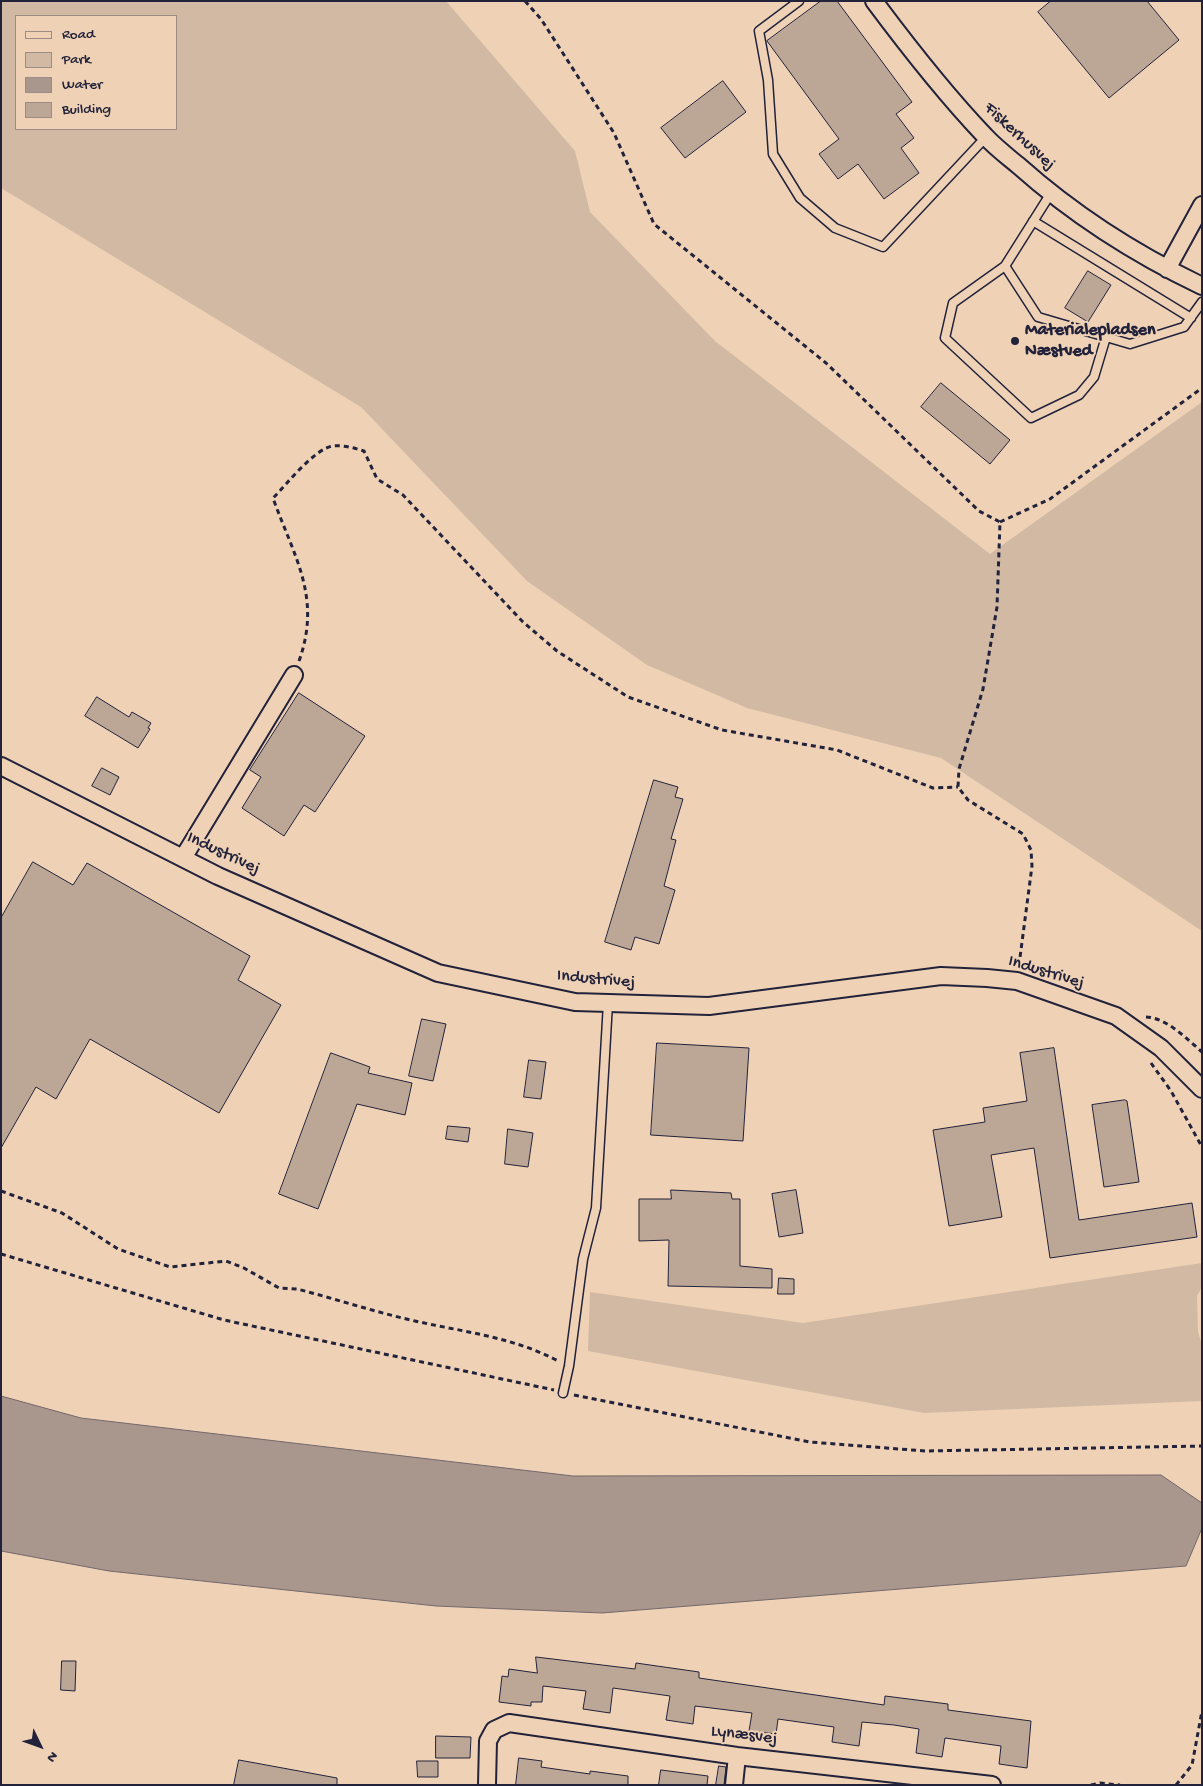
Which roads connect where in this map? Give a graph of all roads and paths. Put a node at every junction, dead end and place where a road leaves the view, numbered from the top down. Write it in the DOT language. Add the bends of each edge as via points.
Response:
graph roads {
  1 [pos="525,1"];
  2 [pos="799,1"];
  3 [pos="874,1"];
  4 [pos="986,137"];
  5 [pos="1051,193"];
  6 [pos="1202,205"];
  7 [pos="1033,221"];
  8 [pos="1005,266"];
  9 [pos="1167,269"];
  10 [pos="1202,286"];
  11 [pos="1202,302"];
  12 [pos="1190,318"];
  13 [pos="1106,337"];
  14 [pos="1202,388"];
  15 [pos="1000,522"];
  16 [pos="294,675"];
  17 [pos="1,766"];
  18 [pos="958,787"];
  19 [pos="183,858"];
  20 [pos="1021,946"];
  21 [pos="608,1003"];
  22 [pos="1149,1061"];
  23 [pos="1202,1089"];
  24 [pos="1202,1147"];
  25 [pos="1,1191"];
  26 [pos="1,1254"];
  27 [pos="569,1366"];
  28 [pos="563,1392"];
  29 [pos="1202,1446"];
  30 [pos="1202,1711"];
  31 [pos="737,1756"];
  32 [pos="899,1779"];
  33 [pos="487,1785"];
  34 [pos="734,1785"];
  35 [pos="992,1785"];
  36 [pos="1091,1785"];
  37 [pos="1120,1785"];
  38 [pos="1176,1785"];
  1 -- 15 [label="path" via="541,19 614,133 654,224 826,363 979,510"];
  2 -- 4 [label="lane" via="759,31 768,80 773,154 800,198 835,228 883,247"];
  3 -- 4 [label="street, Fiskerhusvej" via="915,56"];
  4 -- 5 [label="street, Fiskerhusvej"];
  5 -- 7 [label="lane"];
  5 -- 9 [label="street, Fiskerhusvej" via="1103,232"];
  6 -- 9 [label="street"];
  7 -- 8 [label="lane"];
  7 -- 12 [label="lane"];
  8 -- 13 [label="lane" via="1038,317"];
  8 -- 13 [label="lane" via="953,303 945,338 1031,418 1079,395 1094,377"];
  9 -- 10 [label="street, Fiskerhusvej"];
  11 -- 12 [label="lane"];
  12 -- 13 [label="lane" via="1184,328 1130,344"];
  14 -- 15 [label="path" via="1050,499"];
  15 -- 18 [label="path" via="997,607 983,689 959,769"];
  16 -- 18 [label="path" via="307,638 308,604 300,564 274,498 314,457 331,446 350,447 364,451 377,479 403,495 523,622 557,651 628,697 722,730 837,750 933,788"];
  16 -- 19 [label="street"];
  17 -- 19 [label="street, Industrivej"];
  18 -- 20 [label="path" via="968,800 1023,834 1032,850"];
  19 -- 21 [label="street, Industrivej" via="438,973 575,1002"];
  21 -- 23 [label="street, Industrivej" via="709,1006 940,976 1017,981 1116,1016 1161,1048"];
  21 -- 27 [label="lane" via="596,1208 583,1259"];
  22 -- 24 [label="path" via="1171,1091"];
  25 -- 27 [label="path" via="62,1213 118,1249 170,1267 226,1261 279,1288 297,1289 413,1320 500,1338 533,1347"];
  26 -- 28 [label="path" via="224,1320"];
  27 -- 28 [label="lane"];
  28 -- 29 [label="path" via="810,1442 925,1451"];
  30 -- 38 [label="path" via="1192,1765"];
  31 -- 32 [label="street, Lynæsvej"];
  31 -- 33 [label="street, Lynæsvej" via="509,1723 494,1730 488,1741"];
  31 -- 34 [label="street"];
  32 -- 35 [label="street, Lynæsvej"];
  36 -- 37 [label="path"];
}
